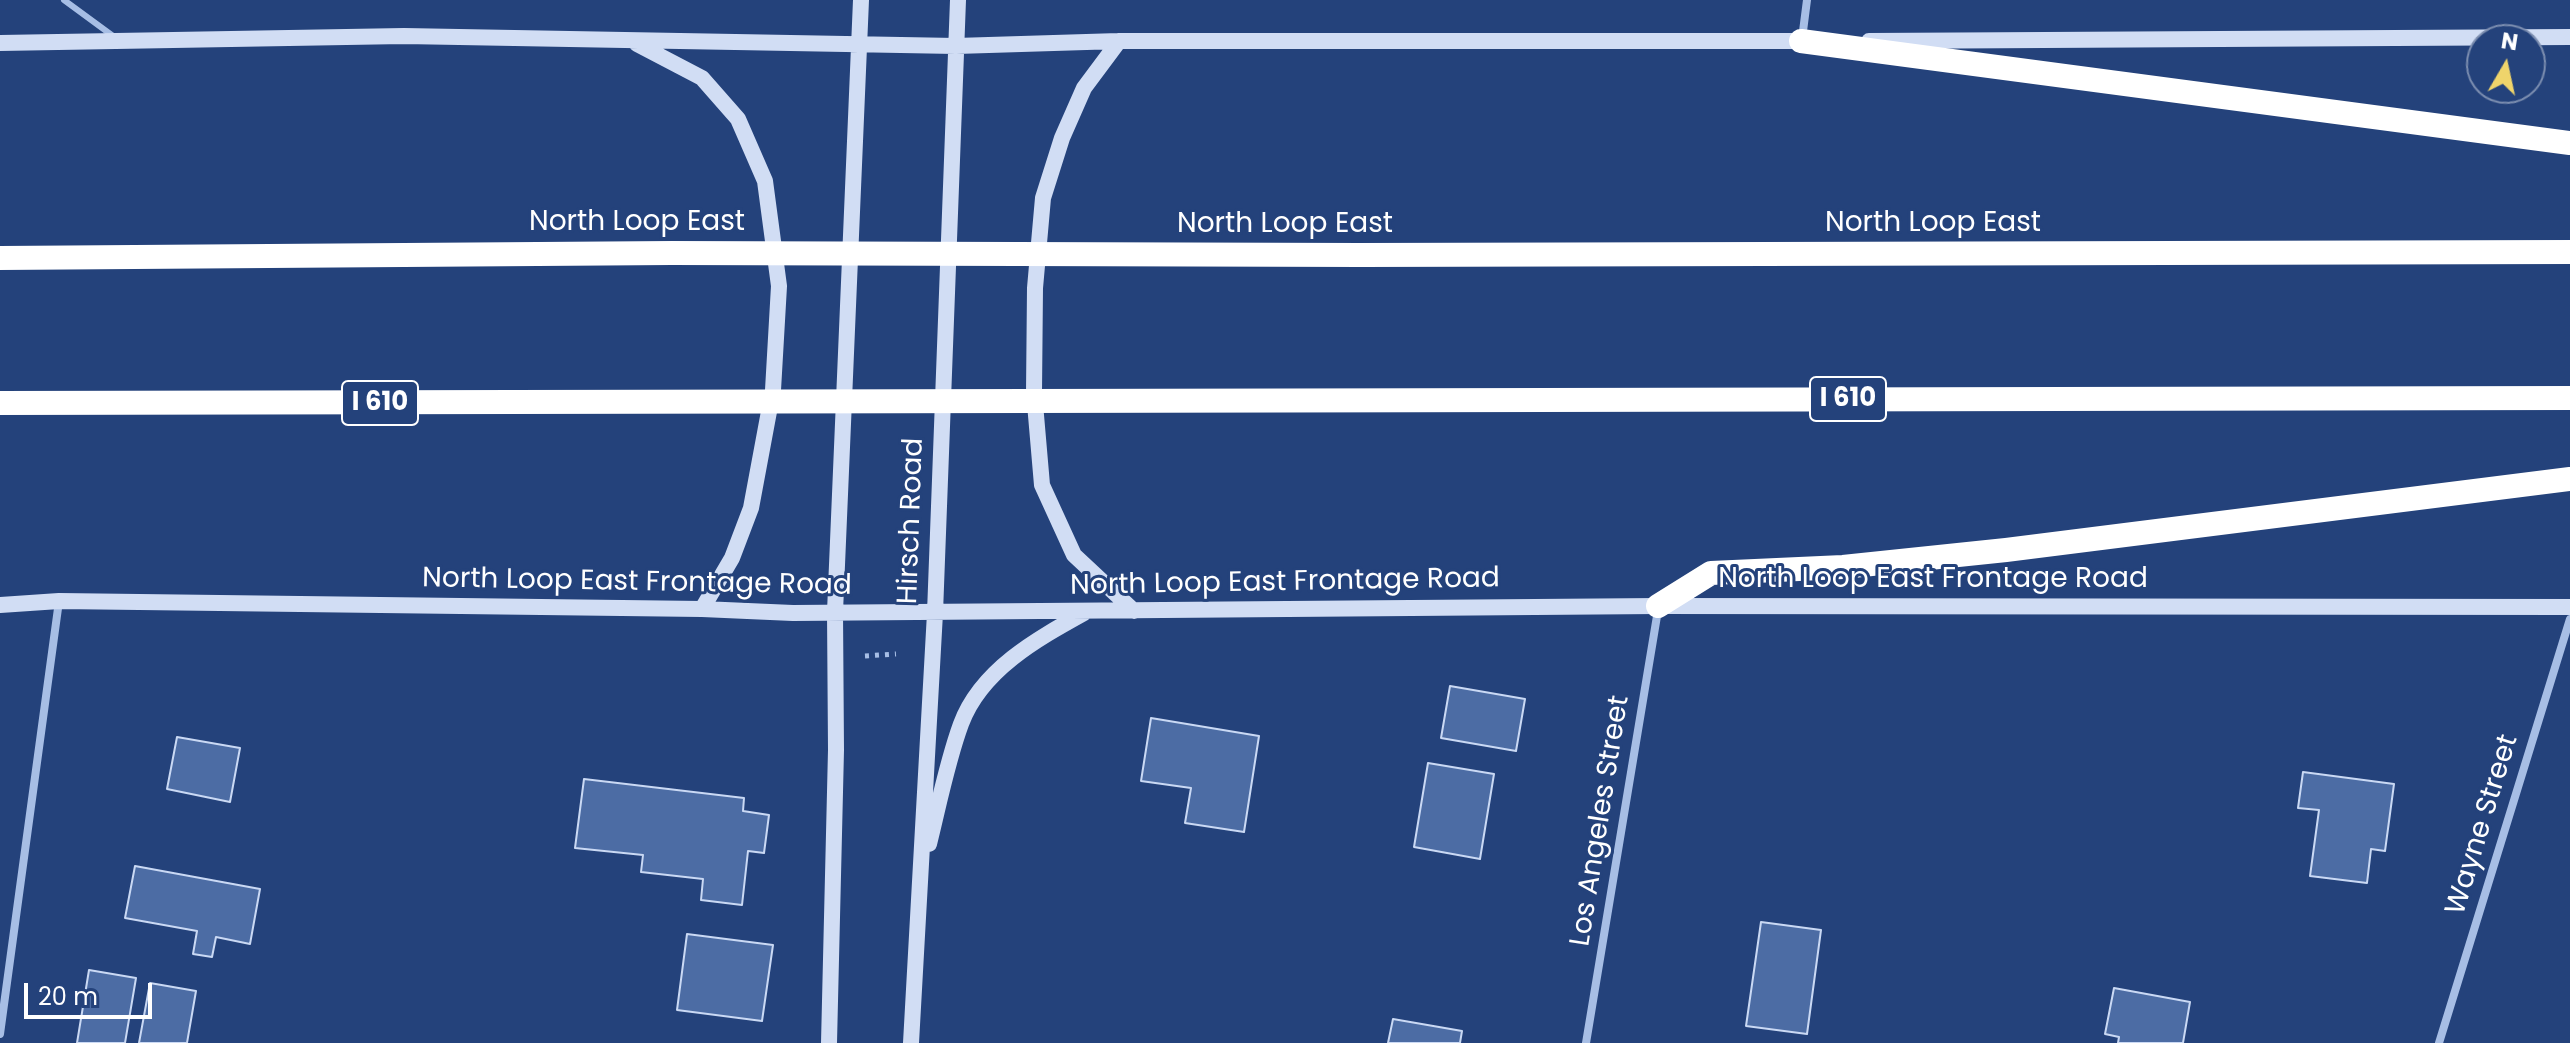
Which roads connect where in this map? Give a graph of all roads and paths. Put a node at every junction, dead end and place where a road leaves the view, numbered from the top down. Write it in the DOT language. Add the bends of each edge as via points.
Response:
graph roads {
  1 [pos="64,0"];
  2 [pos="861,0"];
  3 [pos="958,0"];
  4 [pos="1807,0"];
  5 [pos="2570,37"];
  6 [pos="118,40"];
  7 [pos="631,41"];
  8 [pos="1119,41"];
  9 [pos="1801,41"];
  10 [pos="0,43"];
  11 [pos="858,46"];
  12 [pos="956,46"];
  13 [pos="2570,143"];
  14 [pos="0,243"];
  15 [pos="2570,252"];
  16 [pos="142,256"];
  17 [pos="0,258"];
  18 [pos="2570,398"];
  19 [pos="0,403"];
  20 [pos="90,404"];
  21 [pos="0,413"];
  22 [pos="2570,479"];
  23 [pos="59,601"];
  24 [pos="0,605"];
  25 [pos="1658,606"];
  26 [pos="2570,607"];
  27 [pos="702,609"];
  28 [pos="1088,611"];
  29 [pos="1134,611"];
  30 [pos="835,612"];
  31 [pos="935,613"];
  32 [pos="2570,619"];
  33 [pos="896,654"];
  34 [pos="860,656"];
  35 [pos="920,877"];
  36 [pos="0,1034"];
  37 [pos="829,1043"];
  38 [pos="911,1043"];
  39 [pos="1586,1043"];
  40 [pos="2439,1043"];
  1 -- 6 [label="lane"];
  2 -- 11 [label="main road"];
  3 -- 12 [label="main road, Hirsch Road"];
  4 -- 9 [label="street"];
  5 -- 9 [label="main road"];
  6 -- 7 [label="main road" via="404,36"];
  6 -- 10 [label="main road"];
  7 -- 11 [label="main road"];
  7 -- 27 [label="main road" via="702,78 738,119 765,181 779,286 773,390 751,508 732,558"];
  8 -- 9 [label="main road"];
  8 -- 12 [label="main road"];
  8 -- 29 [label="main road" via="1084,88 1043,198 1034,392 1042,485 1074,555"];
  9 -- 13 [label="highway"];
  11 -- 12 [label="main road"];
  11 -- 30 [label="main road"];
  12 -- 31 [label="main road, Hirsch Road"];
  14 -- 16 [label="highway"];
  15 -- 16 [label="highway, North Loop East"];
  16 -- 17 [label="highway, North Loop East"];
  18 -- 20 [label="highway, I 610"];
  19 -- 20 [label="highway, I 610"];
  20 -- 21 [label="highway"];
  22 -- 25 [label="highway" via="2006,550 1843,567 1711,573"];
  23 -- 24 [label="main road, North Loop East Frontage Road"];
  23 -- 27 [label="main road, North Loop East Frontage Road"];
  23 -- 36 [label="street"];
  25 -- 26 [label="main road, North Loop East Frontage Road"];
  25 -- 29 [label="main road, North Loop East Frontage Road"];
  25 -- 39 [label="street, Los Angeles Street"];
  27 -- 30 [label="main road, North Loop East Frontage Road"];
  28 -- 29 [label="main road, North Loop East Frontage Road"];
  28 -- 31 [label="main road, North Loop East Frontage Road"];
  28 -- 35 [label="main road" via="1038,638 982,689 962,721"];
  30 -- 31 [label="main road, North Loop East Frontage Road"];
  30 -- 37 [label="main road"];
  31 -- 35 [label="main road, Hirsch Road"];
  32 -- 40 [label="street, Wayne Street"];
  33 -- 34 [label="path"];
  35 -- 38 [label="main road, Hirsch Road"];
}
